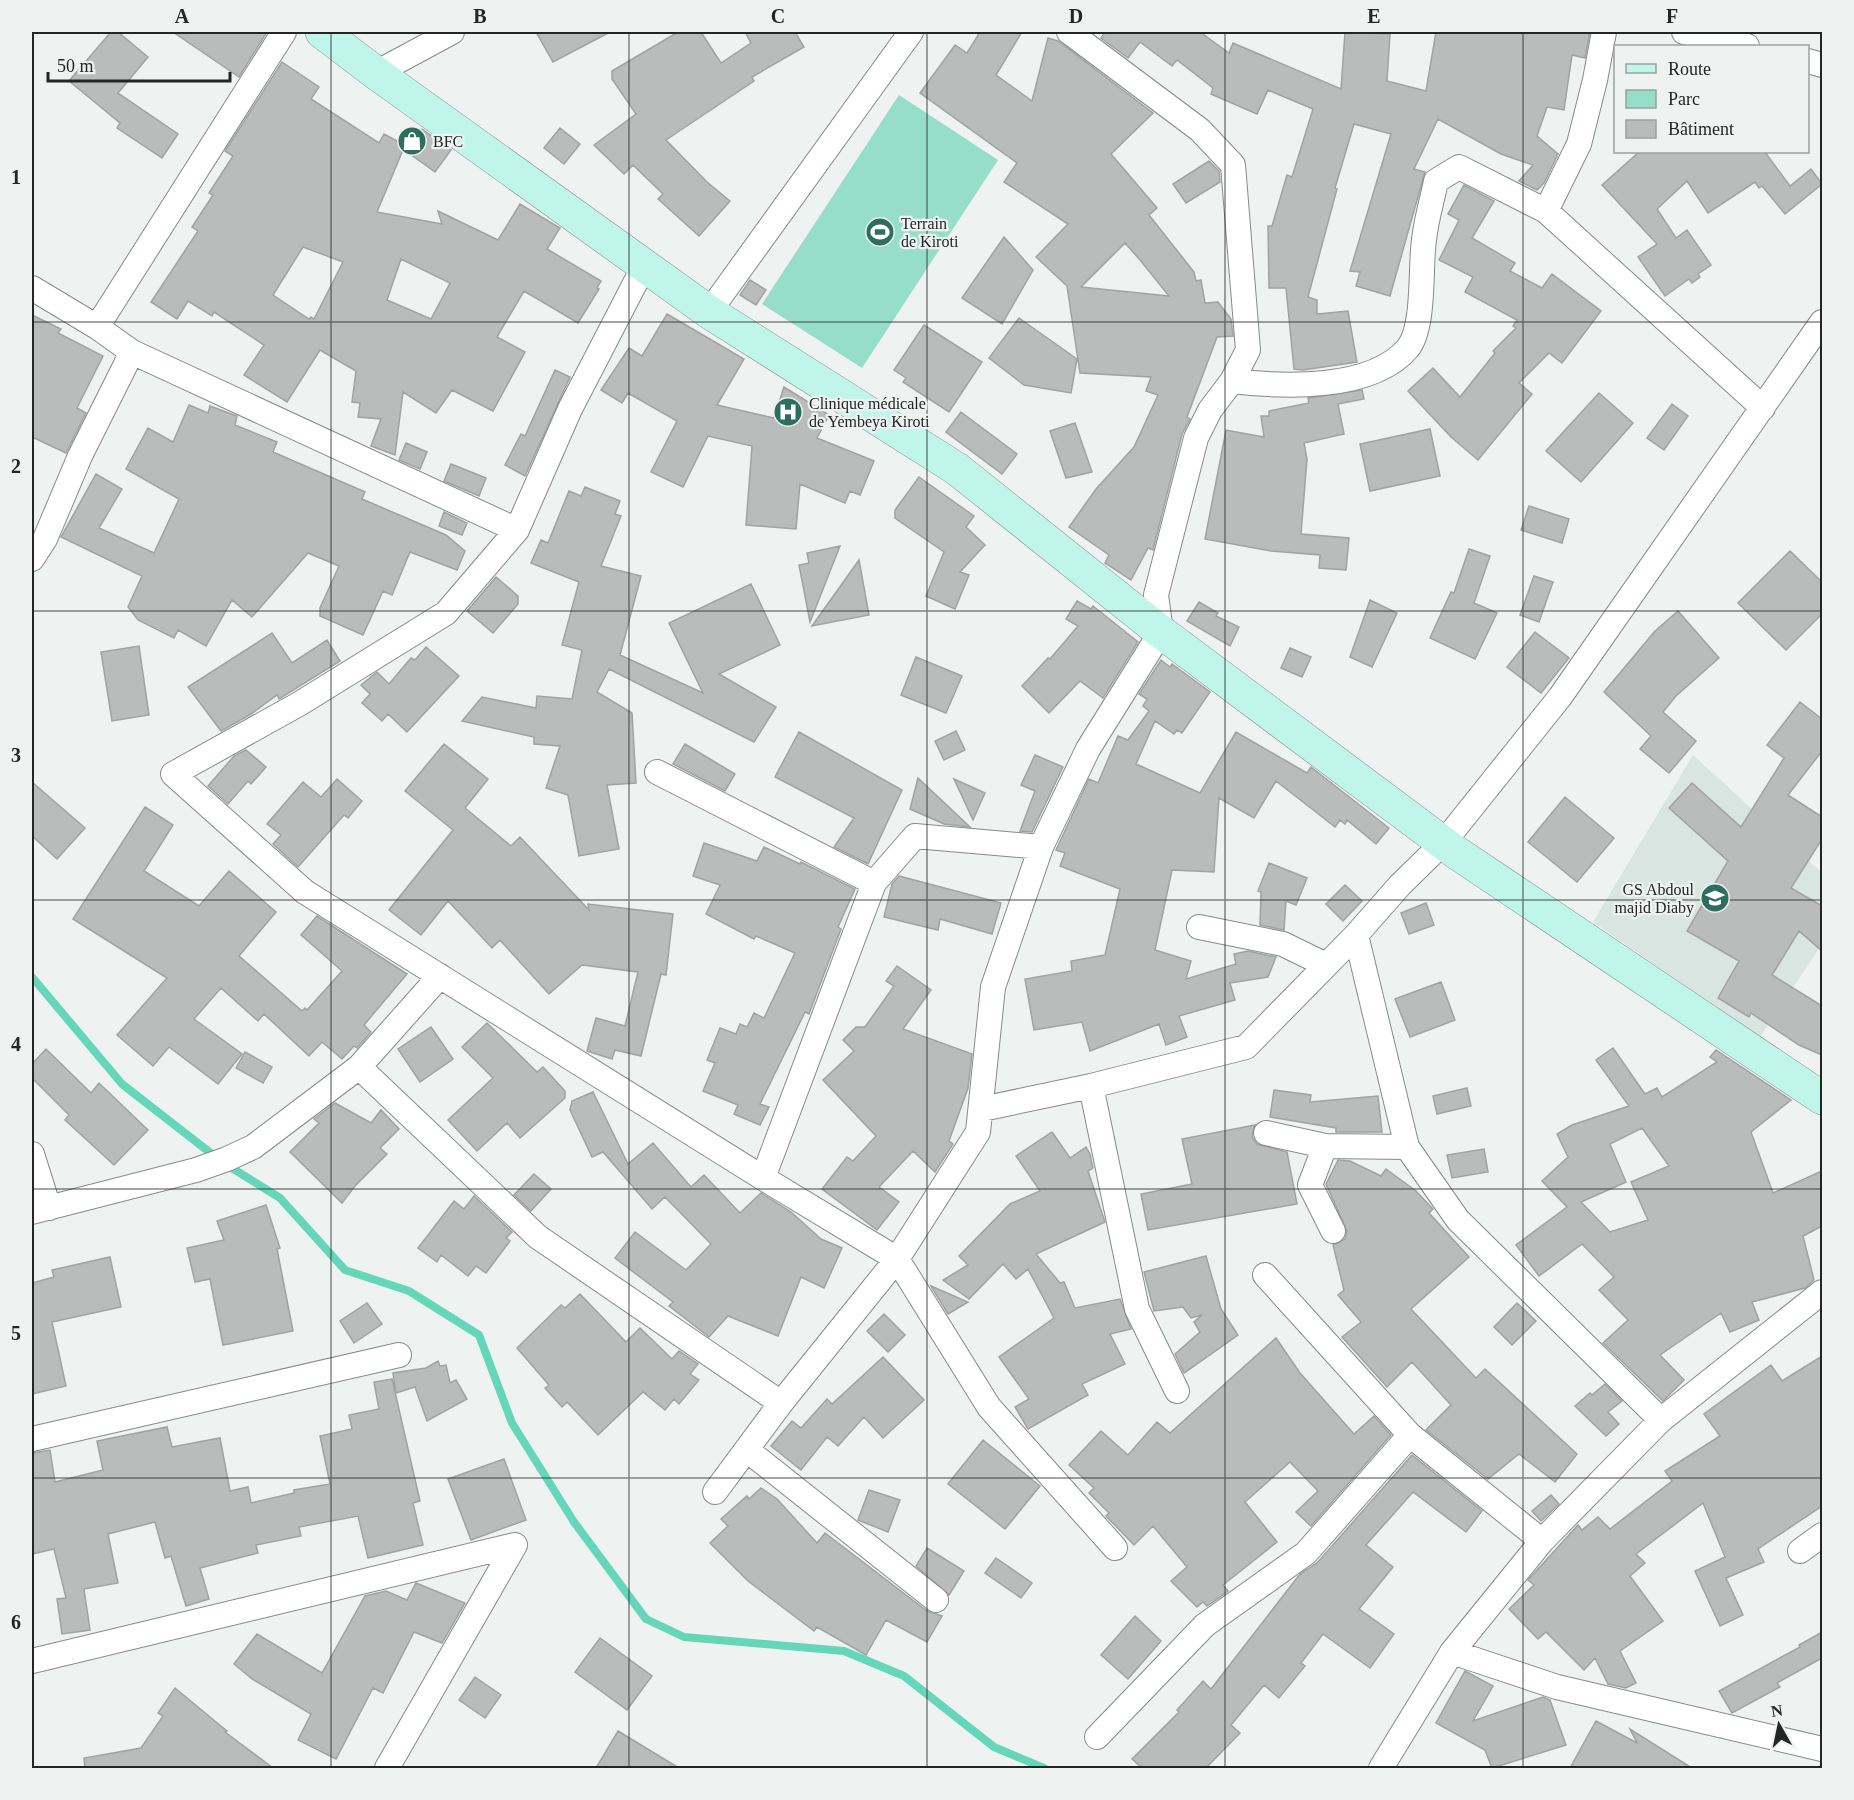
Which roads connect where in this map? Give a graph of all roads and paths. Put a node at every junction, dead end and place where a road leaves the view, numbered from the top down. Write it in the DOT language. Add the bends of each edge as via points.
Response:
graph roads {
  1 [pos="284,32"];
  2 [pos="322,32"];
  3 [pos="453,32"];
  4 [pos="911,32"];
  5 [pos="1069,32"];
  6 [pos="1604,32"];
  7 [pos="1684,32"];
  8 [pos="1742,45"];
  9 [pos="376,73"];
  10 [pos="1546,211"];
  11 [pos="644,266"];
  12 [pos="32,288"];
  13 [pos="709,312"];
  14 [pos="1822,322"];
  15 [pos="97,327"];
  16 [pos="132,352"];
  17 [pos="1232,381"];
  18 [pos="1763,408"];
  19 [pos="517,530"];
  20 [pos="32,559"];
  21 [pos="1161,632"];
  22 [pos="657,772"];
  23 [pos="1444,842"];
  24 [pos="1041,847"];
  25 [pos="874,883"];
  26 [pos="1199,927"];
  27 [pos="1356,935"];
  28 [pos="1326,965"];
  29 [pos="440,976"];
  30 [pos="359,1067"];
  31 [pos="1091,1086"];
  32 [pos="1822,1098"];
  33 [pos="982,1109"];
  34 [pos="1266,1133"];
  35 [pos="1325,1146"];
  36 [pos="1407,1147"];
  37 [pos="32,1154"];
  38 [pos="763,1178"];
  39 [pos="40,1210"];
  40 [pos="1333,1231"];
  41 [pos="897,1259"];
  42 [pos="1264,1275"];
  43 [pos="1822,1292"];
  44 [pos="399,1355"];
  45 [pos="1177,1391"];
  46 [pos="781,1404"];
  47 [pos="1661,1420"];
  48 [pos="1410,1435"];
  49 [pos="32,1439"];
  50 [pos="747,1450"];
  51 [pos="715,1492"];
  52 [pos="1822,1535"];
  53 [pos="1542,1541"];
  54 [pos="1115,1548"];
  55 [pos="1800,1551"];
  56 [pos="936,1600"];
  57 [pos="1452,1652"];
  58 [pos="32,1661"];
  59 [pos="1097,1737"];
  60 [pos="1822,1749"];
  61 [pos="387,1768"];
  62 [pos="1381,1768"];
  1 -- 15 [label="street"];
  2 -- 9 [label="street"];
  3 -- 9 [label="street"];
  4 -- 13 [label="street"];
  5 -- 17 [label="street" via="1200,130 1233,165 1248,350"];
  6 -- 10 [label="street" via="1579,144"];
  7 -- 8 [label="street"];
  9 -- 11 [label="street"];
  10 -- 17 [label="street" via="1459,167 1436,181 1424,240 1419,318 1408,348 1383,367 1329,382 1273,386"];
  10 -- 18 [label="street"];
  11 -- 13 [label="street"];
  11 -- 19 [label="street" via="570,409"];
  12 -- 15 [label="street"];
  13 -- 21 [label="street" via="957,469"];
  14 -- 18 [label="street"];
  15 -- 16 [label="street"];
  16 -- 19 [label="street"];
  16 -- 20 [label="street" via="80,456 45,539"];
  17 -- 21 [label="street" via="1210,410 1196,438 1156,595"];
  18 -- 23 [label="street" via="1560,697"];
  19 -- 29 [label="street" via="446,613 299,705 173,774 305,892"];
  21 -- 23 [label="street"];
  21 -- 24 [label="street" via="1088,749"];
  22 -- 25 [label="street"];
  23 -- 27 [label="street"];
  23 -- 32 [label="street"];
  24 -- 25 [label="street" via="915,836"];
  24 -- 33 [label="street" via="993,987"];
  25 -- 38 [label="street"];
  26 -- 28 [label="street" via="1283,944"];
  27 -- 28 [label="street"];
  27 -- 36 [label="street"];
  28 -- 31 [label="street" via="1246,1047"];
  29 -- 30 [label="street"];
  29 -- 38 [label="street"];
  30 -- 39 [label="street" via="253,1147 227,1159"];
  30 -- 46 [label="street" via="538,1237"];
  31 -- 33 [label="street"];
  31 -- 45 [label="street" via="1137,1309"];
  33 -- 41 [label="street" via="978,1132"];
  34 -- 35 [label="street"];
  35 -- 36 [label="street"];
  35 -- 40 [label="street" via="1310,1185"];
  36 -- 47 [label="street" via="1458,1220"];
  37 -- 39 [label="street"];
  38 -- 41 [label="street"];
  41 -- 46 [label="street"];
  41 -- 54 [label="street" via="989,1407"];
  42 -- 48 [label="street"];
  43 -- 47 [label="street"];
  44 -- 49 [label="street"];
  46 -- 50 [label="street"];
  47 -- 53 [label="street"];
  48 -- 53 [label="street"];
  48 -- 59 [label="street" via="1306,1553 1205,1625"];
  50 -- 51 [label="street"];
  50 -- 56 [label="street"];
  52 -- 55 [label="street"];
  53 -- 57 [label="street"];
  57 -- 60 [label="street" via="1557,1687"];
  57 -- 62 [label="street"];
  58 -- 61 [label="street" via="515,1545"];
}
